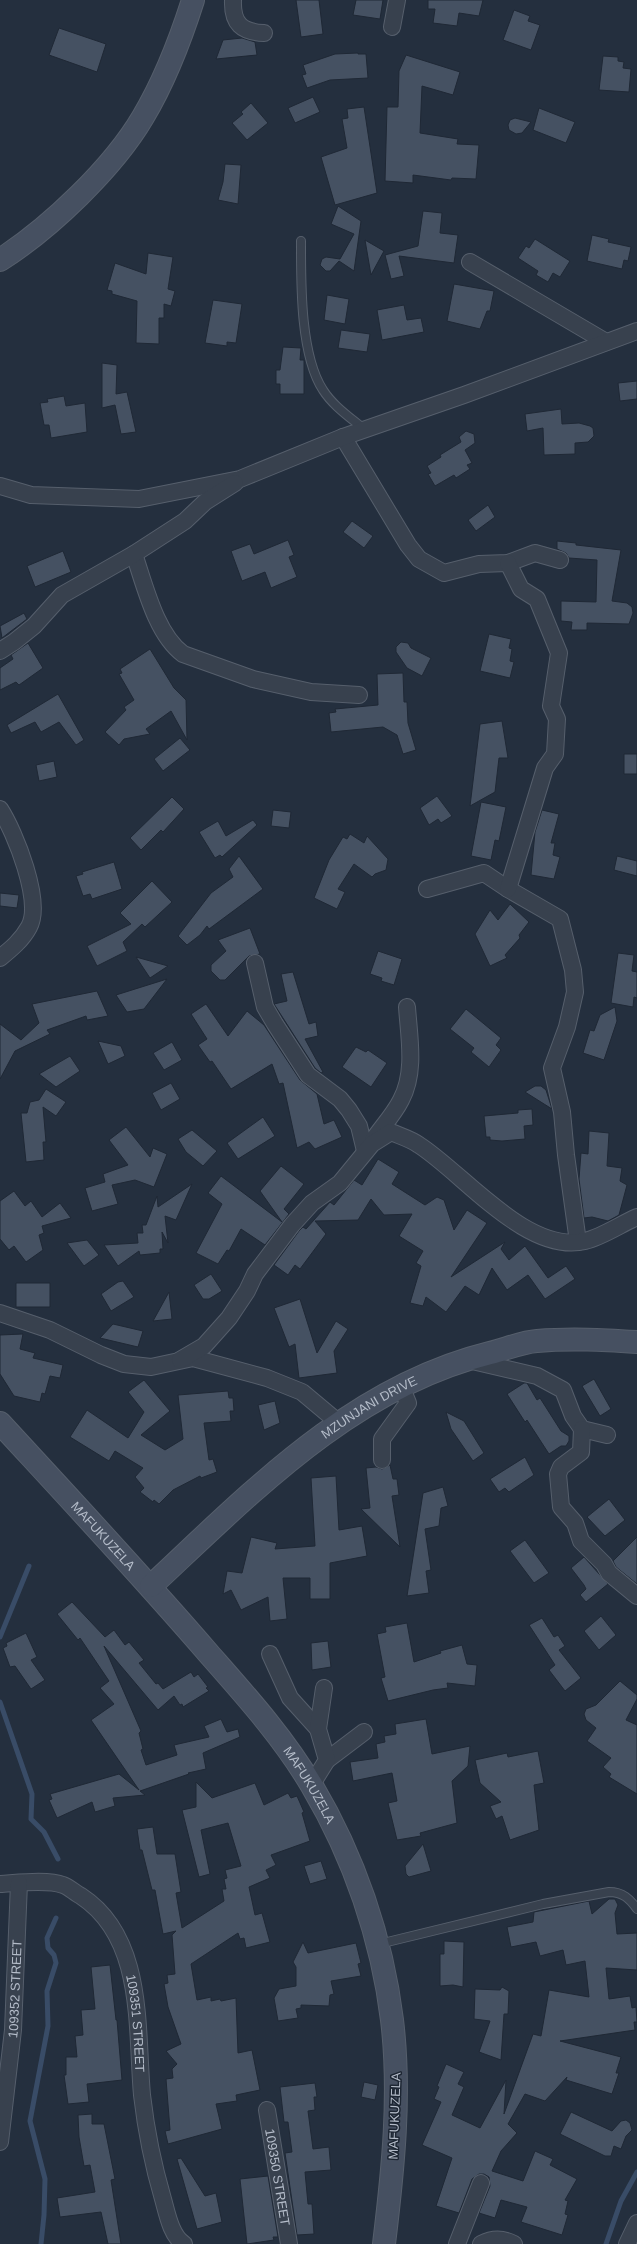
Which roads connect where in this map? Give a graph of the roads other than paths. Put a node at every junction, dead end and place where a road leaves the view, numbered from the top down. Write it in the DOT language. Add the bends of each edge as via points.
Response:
graph roads {
  1 [pos="193,0"];
  2 [pos="233,0"];
  3 [pos="397,0"];
  4 [pos="392,27"];
  5 [pos="264,32"];
  6 [pos="301,241"];
  7 [pos="0,260"];
  8 [pos="470,262"];
  9 [pos="637,330"];
  10 [pos="606,342"];
  11 [pos="365,430"];
  12 [pos="343,437"];
  13 [pos="240,479"];
  14 [pos="0,486"];
  15 [pos="134,554"];
  16 [pos="560,560"];
  17 [pos="508,563"];
  18 [pos="0,651"];
  19 [pos="359,695"];
  20 [pos="0,809"];
  21 [pos="427,889"];
  22 [pos="508,889"];
  23 [pos="0,958"];
  24 [pos="255,963"];
  25 [pos="408,1007"];
  26 [pos="365,1151"];
  27 [pos="637,1217"];
  28 [pos="578,1242"];
  29 [pos="0,1313"];
  30 [pos="637,1342"];
  31 [pos="464,1359"];
  32 [pos="180,1360"];
  33 [pos="401,1386"];
  34 [pos="0,1423"];
  35 [pos="339,1423"];
  36 [pos="582,1429"];
  37 [pos="607,1435"];
  38 [pos="382,1460"];
  39 [pos="151,1586"];
  40 [pos="637,1596"];
  41 [pos="270,1654"];
  42 [pos="324,1688"];
  43 [pos="318,1729"];
  44 [pos="364,1732"];
  45 [pos="327,1760"];
  46 [pos="312,1784"];
  47 [pos="19,1883"];
  48 [pos="0,1884"];
  49 [pos="637,1909"];
  50 [pos="378,1944"];
  51 [pos="267,2110"];
  52 [pos="0,2142"];
  53 [pos="481,2184"];
  54 [pos="637,2223"];
  55 [pos="179,2243"];
  56 [pos="289,2244"];
  57 [pos="384,2244"];
  58 [pos="457,2244"];
  59 [pos="481,2244"];
  60 [pos="514,2244"];
  61 [pos="627,2244"];
  1 -- 7 [label="main road" via="183,33 163,81 142,118 118,151 55,219"];
  2 -- 5 [label="street" via="242,29 249,32"];
  3 -- 4 [label="street"];
  6 -- 11 [label="lane" via="302,313 316,377 329,399"];
  8 -- 10 [label="street"];
  9 -- 10 [label="street"];
  10 -- 11 [label="street"];
  11 -- 12 [label="street"];
  12 -- 13 [label="street"];
  12 -- 17 [label="street" via="419,559 444,573 479,564"];
  13 -- 14 [label="street" via="139,499 30,495"];
  13 -- 15 [label="street" via="205,502 185,521"];
  15 -- 18 [label="street" via="62,595 34,626"];
  15 -- 19 [label="street" via="161,626 175,648 183,654 260,680 311,692"];
  16 -- 17 [label="street" via="535,553"];
  17 -- 22 [label="street" via="522,589 537,599 559,653 551,706 557,719 555,754 545,768"];
  20 -- 23 [label="street" via="11,826 23,859 32,902 32,916 30,926 22,939"];
  21 -- 22 [label="street" via="484,873"];
  22 -- 28 [label="street" via="560,919 573,970 575,992 567,1027 552,1068 562,1112"];
  24 -- 26 [label="street" via="265,1007 308,1075 340,1099 349,1110 359,1126"];
  25 -- 26 [label="street" via="411,1058 408,1081 401,1100"];
  26 -- 28 [label="street" via="391,1132 406,1138 444,1163 501,1214 559,1243"];
  26 -- 32 [label="street" via="340,1183 312,1203 292,1225 255,1274 244,1297 229,1318 204,1346"];
  27 -- 28 [label="street" via="586,1241"];
  29 -- 32 [label="street" via="50,1330 124,1364 151,1367"];
  30 -- 31 [label="main road, MZUNJANI DRIVE" via="590,1339 536,1341"];
  31 -- 33 [label="main road, MZUNJANI DRIVE"];
  31 -- 36 [label="street" via="537,1376 563,1390 573,1416"];
  32 -- 35 [label="street" via="193,1358 290,1387 311,1398"];
  33 -- 35 [label="main road, MZUNJANI DRIVE"];
  33 -- 38 [label="street" via="408,1403 382,1439"];
  34 -- 39 [label="main road, MAFUKUZELA"];
  35 -- 39 [label="main road, MZUNJANI DRIVE" via="313,1440 241,1502"];
  36 -- 37 [label="street"];
  36 -- 40 [label="street" via="581,1452 561,1467 558,1474 561,1507 575,1523 581,1541 604,1564 609,1573"];
  39 -- 46 [label="main road, MAFUKUZELA" via="256,1708"];
  41 -- 43 [label="street" via="290,1698"];
  42 -- 43 [label="street"];
  43 -- 45 [label="street"];
  44 -- 45 [label="street"];
  45 -- 46 [label="street"];
  46 -- 50 [label="main road, MAFUKUZELA" via="356,1876"];
  47 -- 48 [label="street, 109351 STREET"];
  47 -- 52 [label="street, 109352 STREET" via="13,2030"];
  47 -- 55 [label="street, 109351 STREET" via="63,1884 93,1904 107,1918 122,1942 129,1968 140,2039 147,2138 159,2187"];
  49 -- 50 [label="lane" via="626,1897 609,1892 500,1913"];
  50 -- 57 [label="main road, MAFUKUZELA" via="392,2020 397,2093 392,2177"];
  51 -- 56 [label="street, 109350 STREET"];
  53 -- 58 [label="street"];
  54 -- 61 [label="street"];
  59 -- 60 [label="street" via="497,2239"];
}
